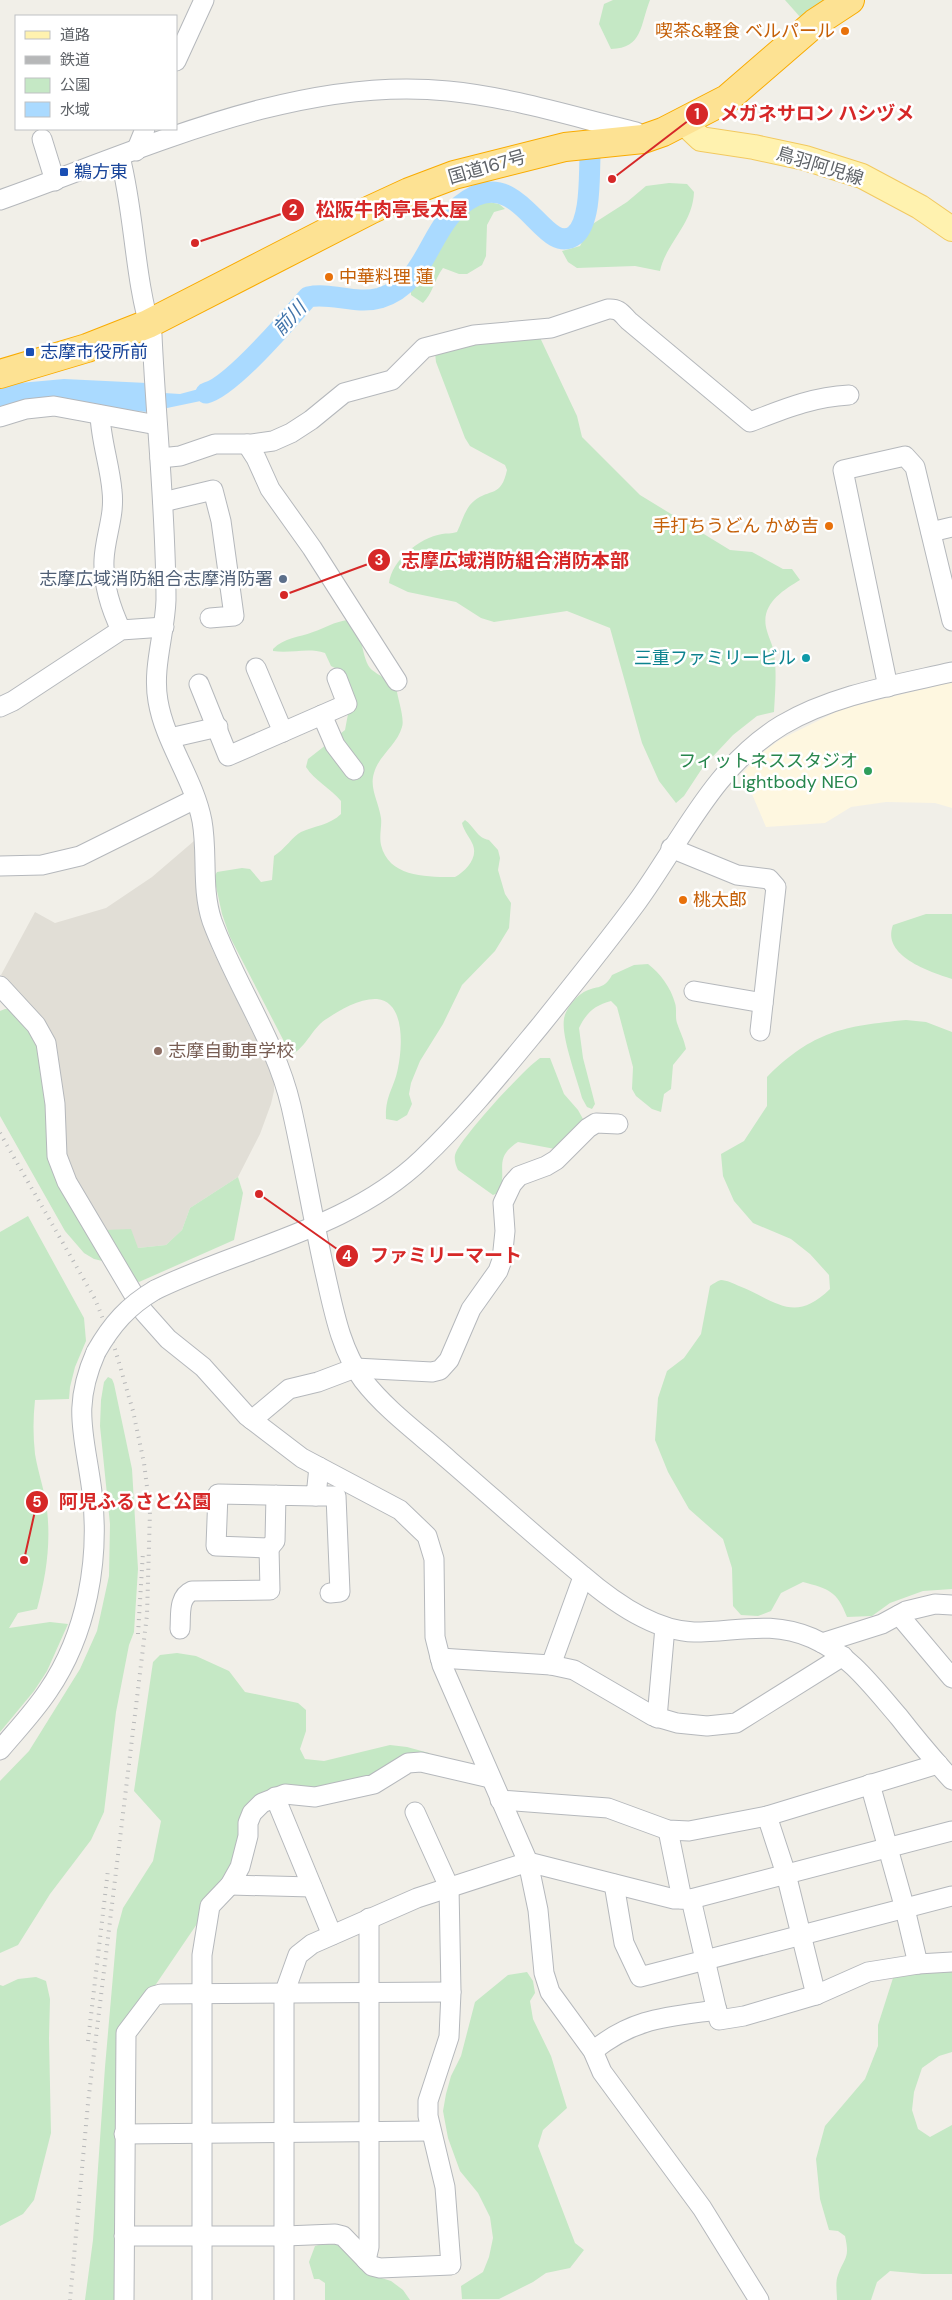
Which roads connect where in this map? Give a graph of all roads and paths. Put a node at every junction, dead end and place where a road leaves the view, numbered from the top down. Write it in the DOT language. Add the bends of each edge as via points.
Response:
graph roads {
  1 [pos="204,0"];
  2 [pos="850,0"];
  3 [pos="178,57"];
  4 [pos="682,122"];
  5 [pos="144,130"];
  6 [pos="42,139"];
  7 [pos="643,139"];
  8 [pos="128,154"];
  9 [pos="55,181"];
  10 [pos="0,200"];
  11 [pos="952,229"];
  12 [pos="148,324"];
  13 [pos="0,374"];
  14 [pos="848,395"];
  15 [pos="100,416"];
  16 [pos="0,417"];
  17 [pos="156,422"];
  18 [pos="247,444"];
  19 [pos="160,458"];
  20 [pos="163,502"];
  21 [pos="952,527"];
  22 [pos="932,532"];
  23 [pos="210,618"];
  24 [pos="952,621"];
  25 [pos="164,627"];
  26 [pos="121,630"];
  27 [pos="256,668"];
  28 [pos="952,672"];
  29 [pos="337,678"];
  30 [pos="397,681"];
  31 [pos="199,684"];
  32 [pos="888,687"];
  33 [pos="0,707"];
  34 [pos="322,715"];
  35 [pos="218,727"];
  36 [pos="283,732"];
  37 [pos="170,738"];
  38 [pos="354,770"];
  39 [pos="195,799"];
  40 [pos="671,848"];
  41 [pos="0,866"];
  42 [pos="0,986"];
  43 [pos="694,991"];
  44 [pos="763,1003"];
  45 [pos="760,1031"];
  46 [pos="618,1124"];
  47 [pos="314,1227"];
  48 [pos="356,1368"];
  49 [pos="252,1420"];
  50 [pos="319,1467"];
  51 [pos="276,1495"];
  52 [pos="316,1496"];
  53 [pos="269,1548"];
  54 [pos="583,1576"];
  55 [pos="330,1593"];
  56 [pos="952,1605"];
  57 [pos="899,1615"];
  58 [pos="665,1627"];
  59 [pos="180,1629"];
  60 [pos="822,1643"];
  61 [pos="843,1656"];
  62 [pos="440,1658"];
  63 [pos="551,1665"];
  64 [pos="952,1678"];
  65 [pos="658,1718"];
  66 [pos="0,1750"];
  67 [pos="938,1764"];
  68 [pos="490,1778"];
  69 [pos="952,1780"];
  70 [pos="870,1784"];
  71 [pos="275,1797"];
  72 [pos="500,1800"];
  73 [pos="415,1812"];
  74 [pos="767,1816"];
  75 [pos="668,1830"];
  76 [pos="952,1831"];
  77 [pos="888,1848"];
  78 [pos="528,1862"];
  79 [pos="786,1874"];
  80 [pos="614,1884"];
  81 [pos="230,1885"];
  82 [pos="312,1887"];
  83 [pos="449,1888"];
  84 [pos="952,1896"];
  85 [pos="687,1899"];
  86 [pos="905,1909"];
  87 [pos="369,1918"];
  88 [pos="332,1934"];
  89 [pos="801,1936"];
  90 [pos="706,1961"];
  91 [pos="952,1962"];
  92 [pos="918,1964"];
  93 [pos="370,1992"];
  94 [pos="451,1992"];
  95 [pos="284,1994"];
  96 [pos="201,1995"];
  97 [pos="816,1995"];
  98 [pos="717,2010"];
  99 [pos="593,2051"];
  100 [pos="430,2131"];
  101 [pos="286,2132"];
  102 [pos="368,2132"];
  103 [pos="202,2133"];
  104 [pos="124,2134"];
  105 [pos="124,2236"];
  106 [pos="285,2236"];
  107 [pos="202,2237"];
  108 [pos="366,2260"];
  109 [pos="124,2300"];
  110 [pos="202,2300"];
  111 [pos="284,2300"];
  112 [pos="759,2300"];
  1 -- 3 [label="street"];
  2 -- 4 [label="highway, 国道167号" via="809,28 727,99"];
  4 -- 7 [label="highway, 国道167号"];
  4 -- 11 [label="main road, 鳥羽阿児線" via="701,139 805,158 862,176 920,207"];
  5 -- 8 [label="street"];
  6 -- 9 [label="street"];
  7 -- 8 [label="street" via="636,132 515,102 448,91 412,89 350,93 291,102 215,122"];
  7 -- 12 [label="highway, 国道167号" via="565,147 454,175 409,192"];
  8 -- 9 [label="street"];
  8 -- 12 [label="street" via="130,198"];
  9 -- 10 [label="street"];
  12 -- 13 [label="highway, 国道167号" via="87,348"];
  12 -- 17 [label="street" via="152,335"];
  14 -- 18 [label="street" via="825,396 750,422 621,312 608,309 551,328 474,335 424,348 392,380 344,392 291,433 273,441"];
  15 -- 16 [label="street" via="54,406 26,409"];
  15 -- 17 [label="street"];
  15 -- 26 [label="street" via="113,506 104,578 113,614"];
  17 -- 19 [label="street"];
  18 -- 19 [label="street" via="215,444 180,456"];
  18 -- 30 [label="street" via="270,490 312,548"];
  19 -- 20 [label="street"];
  20 -- 23 [label="street" via="213,490 221,521 234,616"];
  20 -- 25 [label="street"];
  21 -- 22 [label="street"];
  22 -- 24 [label="street"];
  22 -- 32 [label="street" via="915,466 905,456 843,470"];
  25 -- 26 [label="street"];
  25 -- 37 [label="street" via="157,692"];
  26 -- 33 [label="street"];
  27 -- 36 [label="street"];
  28 -- 32 [label="street"];
  29 -- 34 [label="street" via="347,704"];
  31 -- 35 [label="street"];
  32 -- 40 [label="street" via="807,712 749,749 709,794"];
  34 -- 36 [label="street"];
  34 -- 38 [label="street" via="335,745"];
  35 -- 36 [label="street" via="228,756"];
  35 -- 37 [label="street"];
  37 -- 39 [label="street"];
  39 -- 41 [label="street" via="80,856 42,865"];
  39 -- 47 [label="street" via="202,821 206,890 212,919 280,1069 290,1103"];
  40 -- 44 [label="street" via="737,875 774,882 775,902"];
  40 -- 47 [label="street" via="638,900 489,1088 420,1161 387,1187"];
  42 -- 49 [label="street" via="36,1025 46,1043 56,1104 57,1156 67,1182 116,1268 144,1312 168,1339 204,1366"];
  43 -- 44 [label="street"];
  44 -- 45 [label="street"];
  46 -- 48 [label="street" via="596,1123 556,1160 519,1176 512,1184 503,1203 504,1249 498,1271 471,1309 449,1360 440,1370"];
  47 -- 48 [label="street" via="338,1326"];
  47 -- 66 [label="street, bridge" via="155,1290 119,1316 96,1352 84,1383 80,1406 94,1519 87,1598 78,1629 58,1675"];
  48 -- 49 [label="street" via="289,1389"];
  48 -- 54 [label="street" via="400,1418"];
  49 -- 50 [label="street"];
  50 -- 52 [label="street"];
  50 -- 62 [label="street" via="400,1510 427,1536 434,1559 435,1638"];
  51 -- 52 [label="street"];
  51 -- 53 [label="street" via="275,1540"];
  51 -- 53 [label="street" via="218,1494 216,1546"];
  52 -- 55 [label="street" via="336,1496 340,1592"];
  53 -- 59 [label="street" via="270,1590 192,1591 185,1594"];
  54 -- 58 [label="street" via="622,1605"];
  54 -- 63 [label="street"];
  56 -- 57 [label="street" via="935,1604"];
  57 -- 60 [label="street" via="882,1624"];
  57 -- 64 [label="street"];
  58 -- 60 [label="street" via="689,1632 774,1627"];
  58 -- 65 [label="street"];
  60 -- 61 [label="street"];
  61 -- 65 [label="street" via="736,1723 707,1726"];
  61 -- 67 [label="street" via="872,1685"];
  62 -- 63 [label="street"];
  62 -- 68 [label="street"];
  63 -- 65 [label="street" via="574,1670"];
  67 -- 69 [label="street"];
  67 -- 70 [label="street"];
  68 -- 71 [label="street" via="420,1762 408,1763 374,1784 315,1796 284,1794"];
  68 -- 72 [label="street"];
  70 -- 74 [label="street"];
  70 -- 77 [label="street"];
  71 -- 81 [label="street" via="252,1813 240,1867"];
  71 -- 82 [label="street"];
  72 -- 75 [label="street" via="608,1808"];
  72 -- 78 [label="street"];
  73 -- 83 [label="street"];
  74 -- 75 [label="street" via="689,1831"];
  74 -- 79 [label="street"];
  75 -- 85 [label="street"];
  76 -- 77 [label="street"];
  77 -- 79 [label="street"];
  77 -- 86 [label="street"];
  78 -- 80 [label="street"];
  78 -- 83 [label="street"];
  78 -- 99 [label="street" via="538,1910 544,1973 550,1992"];
  79 -- 85 [label="street"];
  79 -- 89 [label="street"];
  80 -- 85 [label="street" via="674,1899"];
  80 -- 90 [label="street" via="624,1943 640,1976"];
  81 -- 82 [label="street"];
  81 -- 96 [label="street" via="210,1906 202,1955"];
  82 -- 88 [label="street"];
  83 -- 87 [label="street"];
  83 -- 94 [label="street"];
  84 -- 86 [label="street"];
  85 -- 90 [label="street"];
  86 -- 89 [label="street"];
  86 -- 92 [label="street"];
  87 -- 88 [label="street"];
  87 -- 93 [label="street"];
  88 -- 95 [label="street" via="298,1955"];
  89 -- 90 [label="street"];
  89 -- 97 [label="street"];
  90 -- 98 [label="street"];
  91 -- 92 [label="street"];
  92 -- 97 [label="street" via="868,1972"];
  93 -- 94 [label="street"];
  93 -- 95 [label="street"];
  93 -- 102 [label="street"];
  94 -- 100 [label="street" via="449,2037 428,2101"];
  95 -- 96 [label="street"];
  95 -- 101 [label="street"];
  96 -- 103 [label="street"];
  96 -- 104 [label="street" via="154,1996 126,2033"];
  97 -- 98 [label="street" via="719,2020"];
  98 -- 99 [label="street" via="653,2019 612,2035"];
  99 -- 112 [label="street" via="602,2072 702,2208"];
  100 -- 102 [label="street"];
  100 -- 108 [label="street" via="445,2187 451,2265 380,2268"];
  101 -- 102 [label="street"];
  101 -- 103 [label="street"];
  101 -- 106 [label="street"];
  102 -- 108 [label="street" via="369,2248"];
  103 -- 104 [label="street"];
  103 -- 107 [label="street"];
  104 -- 105 [label="street"];
  105 -- 107 [label="street"];
  105 -- 109 [label="street"];
  106 -- 107 [label="street"];
  106 -- 108 [label="street" via="344,2236"];
  106 -- 111 [label="street"];
  107 -- 110 [label="street"];
}
